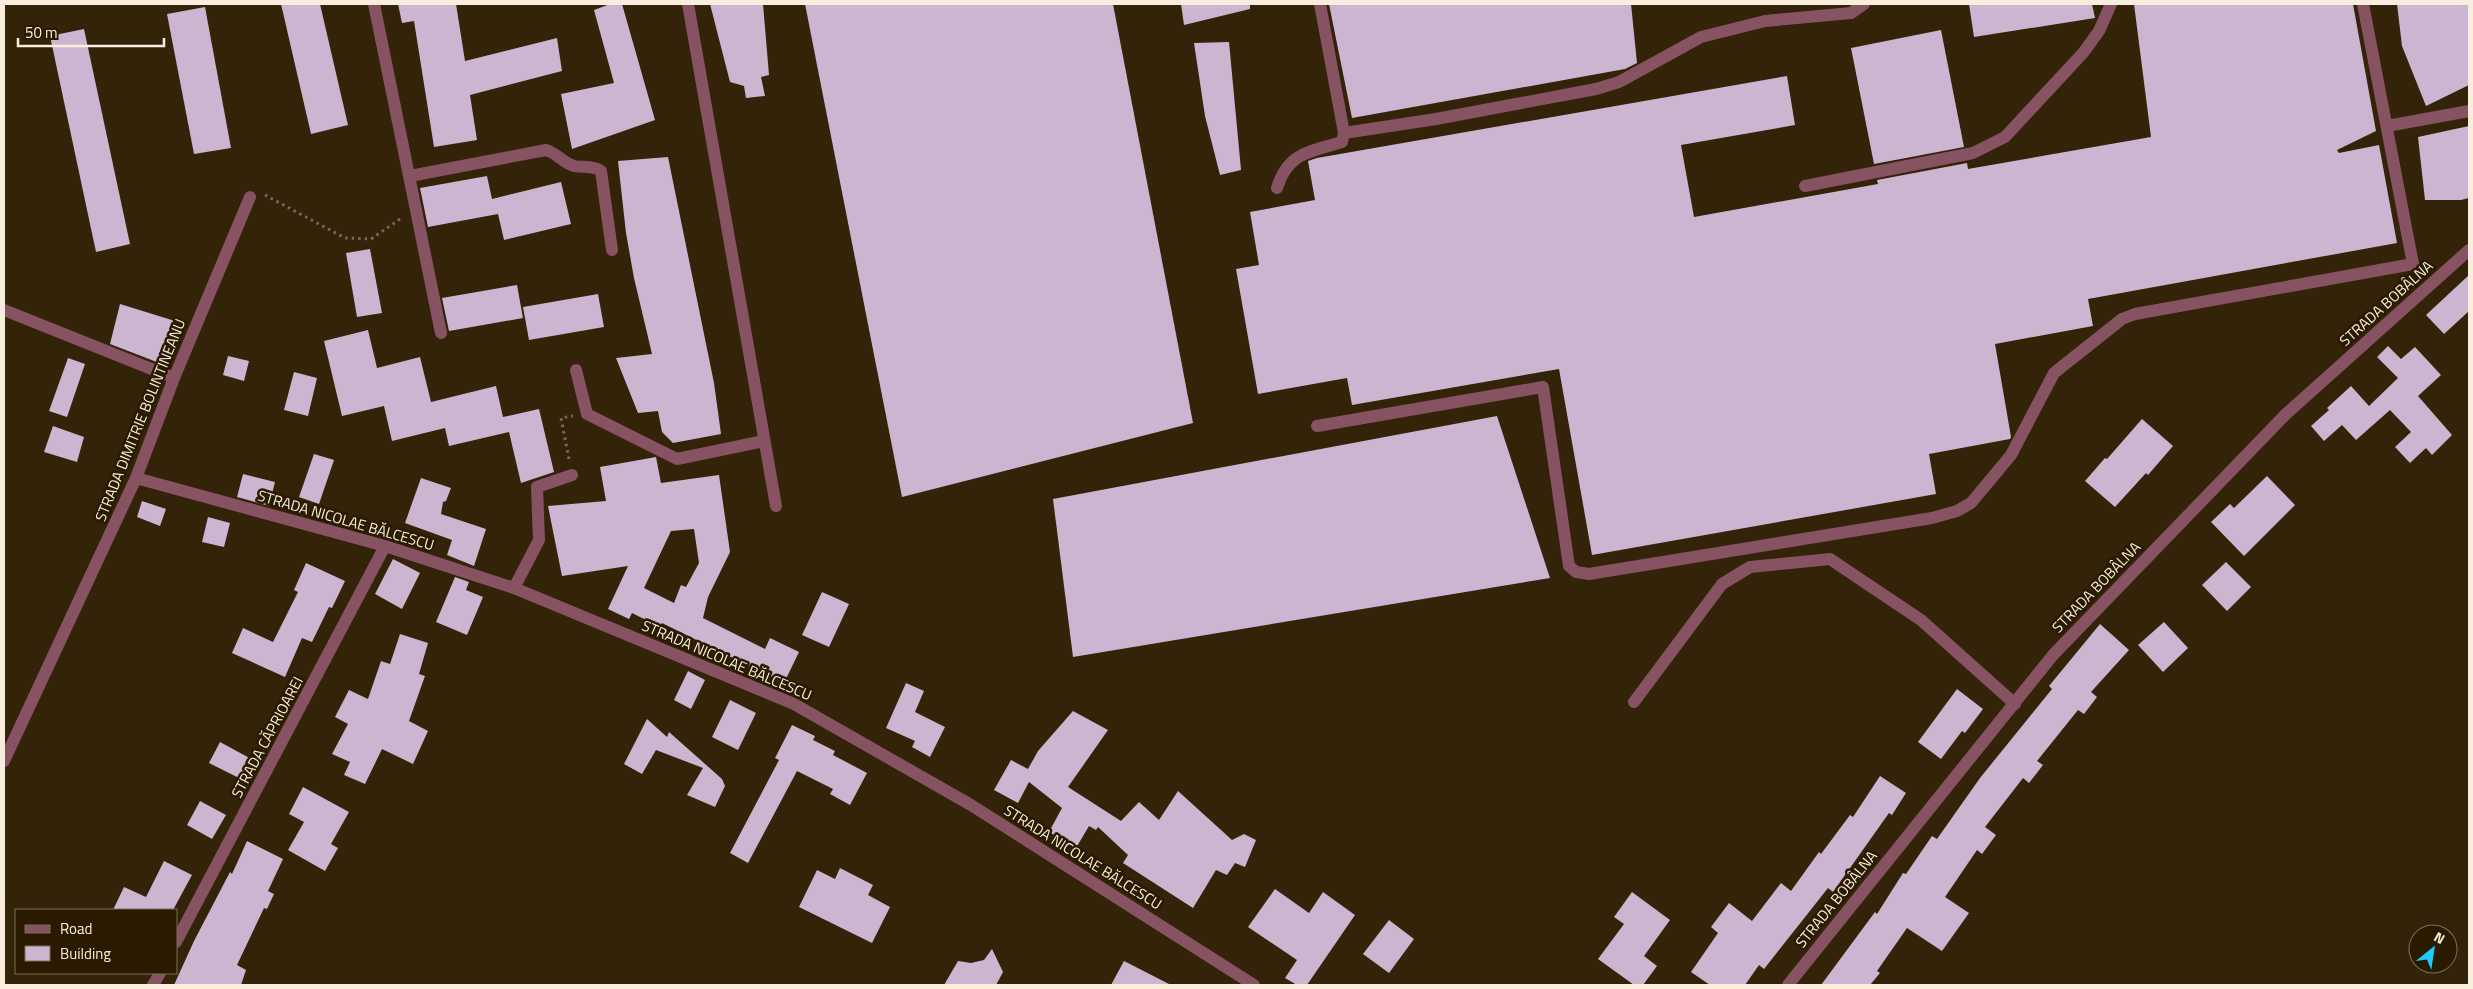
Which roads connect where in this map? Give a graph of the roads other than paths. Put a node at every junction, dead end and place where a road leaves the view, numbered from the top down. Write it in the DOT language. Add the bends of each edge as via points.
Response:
graph roads {
  1 [pos="374,4"];
  2 [pos="688,4"];
  3 [pos="1320,4"];
  4 [pos="1864,4"];
  5 [pos="2111,4"];
  6 [pos="2364,4"];
  7 [pos="2469,111"];
  8 [pos="2387,126"];
  9 [pos="1344,133"];
  10 [pos="410,176"];
  11 [pos="1805,186"];
  12 [pos="1277,188"];
  13 [pos="250,197"];
  14 [pos="612,250"];
  15 [pos="2469,250"];
  16 [pos="4,310"];
  17 [pos="441,333"];
  18 [pos="576,370"];
  19 [pos="174,378"];
  20 [pos="1318,426"];
  21 [pos="764,441"];
  22 [pos="572,475"];
  23 [pos="136,478"];
  24 [pos="776,506"];
  25 [pos="386,546"];
  26 [pos="514,588"];
  27 [pos="1634,702"];
  28 [pos="2014,704"];
  29 [pos="4,762"];
  30 [pos="178,938"];
  31 [pos="159,974"];
  32 [pos="153,985"];
  33 [pos="1254,985"];
  34 [pos="1788,985"];
  1 -- 10 [label="street"];
  2 -- 21 [label="street"];
  3 -- 9 [label="street"];
  4 -- 9 [label="street" via="1851,13 1764,21 1701,38 1619,82 1596,89"];
  5 -- 11 [label="street" via="2099,31 2083,53 2005,137 1973,154"];
  6 -- 8 [label="street"];
  7 -- 8 [label="street"];
  8 -- 20 [label="street" via="2413,264 2122,319 2054,373 2011,455 1971,503 1957,511 1932,518 1589,574 1576,572 1568,566 1543,387"];
  9 -- 12 [label="street" via="1342,142 1300,155 1282,170"];
  10 -- 14 [label="street" via="546,150 554,152 566,163 596,167 601,171"];
  10 -- 17 [label="street"];
  13 -- 19 [label="street, STRADA DIMITRIE BOLINTINEANU"];
  15 -- 28 [label="street, STRADA BOBÂLNA" via="2286,414 2053,655"];
  16 -- 19 [label="street"];
  18 -- 21 [label="street" via="587,414 677,459"];
  19 -- 23 [label="street, STRADA DIMITRIE BOLINTINEANU"];
  21 -- 24 [label="street"];
  22 -- 26 [label="street" via="537,488 539,540"];
  23 -- 25 [label="street, STRADA NICOLAE BĂLCESCU"];
  23 -- 29 [label="street, STRADA DIMITRIE BOLINTINEANU"];
  25 -- 26 [label="street, STRADA NICOLAE BĂLCESCU"];
  25 -- 30 [label="street, STRADA CĂPRIOAREI"];
  26 -- 33 [label="street, STRADA NICOLAE BĂLCESCU" via="794,704 971,805"];
  27 -- 28 [label="street" via="1722,584 1750,567 1830,559 1922,620"];
  28 -- 34 [label="street, STRADA BOBÂLNA"];
  31 -- 32 [label="street"];
}
